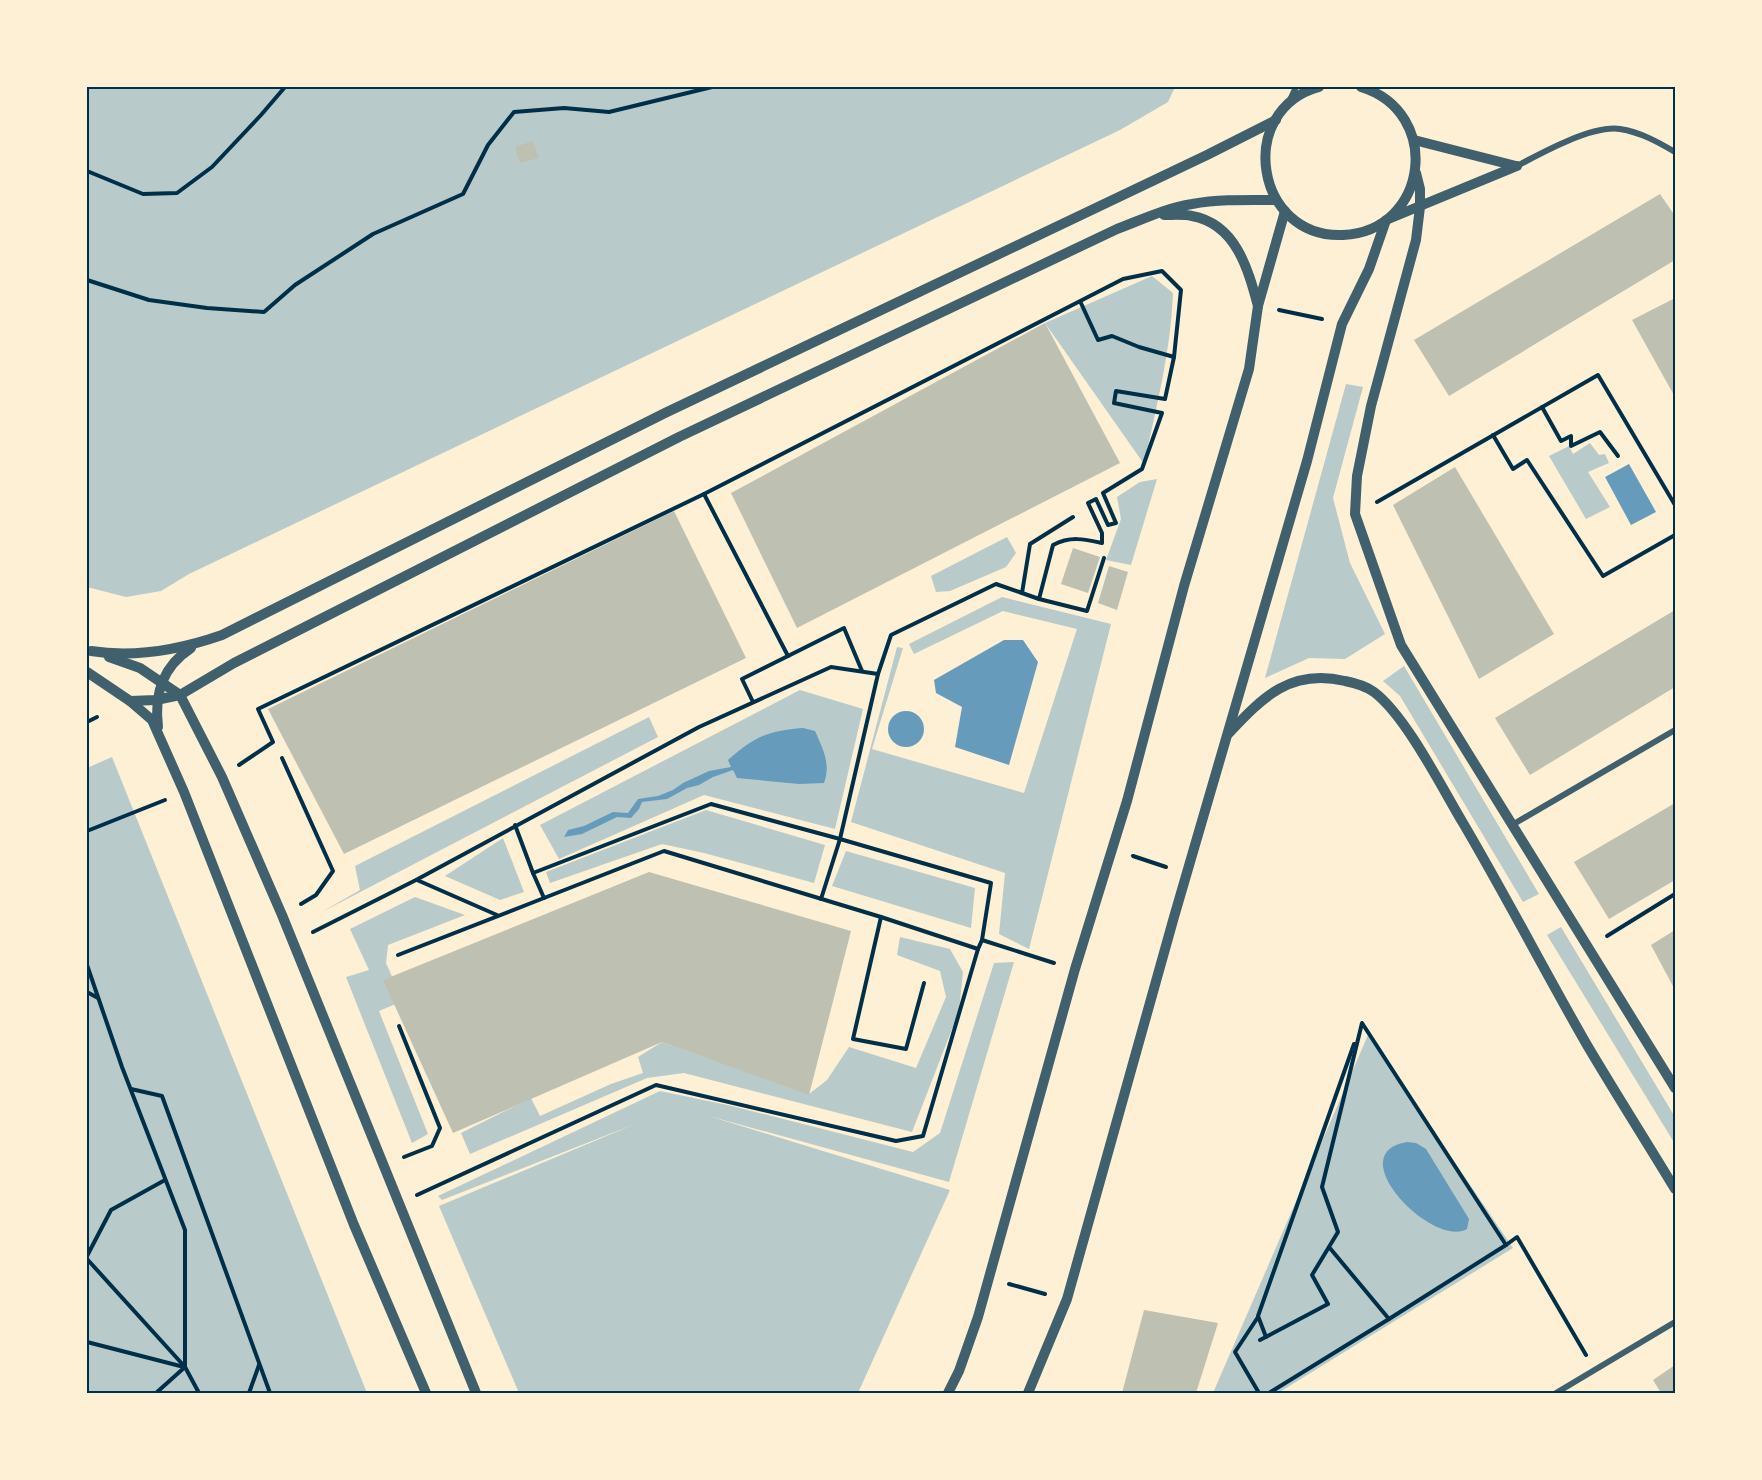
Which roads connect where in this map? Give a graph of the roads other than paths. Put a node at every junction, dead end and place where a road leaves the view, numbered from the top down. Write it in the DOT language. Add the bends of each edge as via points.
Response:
graph roads {
  1 [pos="1296,87"];
  2 [pos="1319,87"];
  3 [pos="1367,88"];
  4 [pos="1288,104"];
  5 [pos="1276,120"];
  6 [pos="1414,140"];
  7 [pos="1675,152"];
  8 [pos="1517,166"];
  9 [pos="1416,173"];
  10 [pos="1276,200"];
  11 [pos="1420,207"];
  12 [pos="1285,212"];
  13 [pos="1156,214"];
  14 [pos="1386,220"];
  15 [pos="1258,306"];
  16 [pos="196,644"];
  17 [pos="89,650"];
  18 [pos="87,672"];
  19 [pos="161,681"];
  20 [pos="180,695"];
  21 [pos="156,700"];
  22 [pos="130,701"];
  23 [pos="1675,730"];
  24 [pos="158,732"];
  25 [pos="1227,736"];
  26 [pos="1512,825"];
  27 [pos="1675,1088"];
  28 [pos="1675,1189"];
  29 [pos="1675,1322"];
  30 [pos="426,1393"];
  31 [pos="476,1393"];
  32 [pos="948,1393"];
  33 [pos="1028,1393"];
  34 [pos="1556,1393"];
  1 -- 4 [label="street"];
  2 -- 4 [label="street"];
  3 -- 6 [label="street" via="1403,116"];
  4 -- 5 [label="street"];
  5 -- 10 [label="street" via="1265,154 1266,177"];
  5 -- 16 [label="street" via="665,413 222,635"];
  6 -- 8 [label="street"];
  6 -- 9 [label="street"];
  7 -- 8 [label="street" via="1648,137 1618,128 1571,140"];
  8 -- 11 [label="street"];
  9 -- 11 [label="street"];
  9 -- 14 [label="street" via="1404,201"];
  10 -- 12 [label="street"];
  10 -- 13 [label="street" via="1208,201"];
  11 -- 14 [label="street"];
  11 -- 26 [label="street" via="1416,240 1371,406 1357,476 1355,514 1401,645"];
  12 -- 14 [label="street" via="1297,222 1326,234 1357,234"];
  12 -- 15 [label="street"];
  13 -- 15 [label="street" via="1203,219 1229,237 1248,269"];
  13 -- 20 [label="street" via="679,437 234,663"];
  14 -- 25 [label="street" via="1369,269 1342,324 1307,461"];
  15 -- 32 [label="street" via="1249,369 1184,586 1112,850 978,1317"];
  16 -- 17 [label="street" via="145,653"];
  16 -- 19 [label="street" via="181,654"];
  17 -- 19 [label="street" via="140,668"];
  18 -- 22 [label="street"];
  19 -- 20 [label="street"];
  19 -- 21 [label="street"];
  20 -- 21 [label="street"];
  20 -- 31 [label="street" via="222,777 294,942"];
  21 -- 22 [label="street"];
  21 -- 24 [label="street"];
  22 -- 24 [label="street" via="152,720"];
  23 -- 26 [label="street"];
  24 -- 30 [label="street" via="362,1245"];
  25 -- 28 [label="street" via="1257,703 1299,679 1317,677 1356,683 1385,702 1443,789 1588,1045"];
  25 -- 33 [label="street" via="1067,1299"];
  26 -- 27 [label="street"];
  29 -- 34 [label="street"];
}
